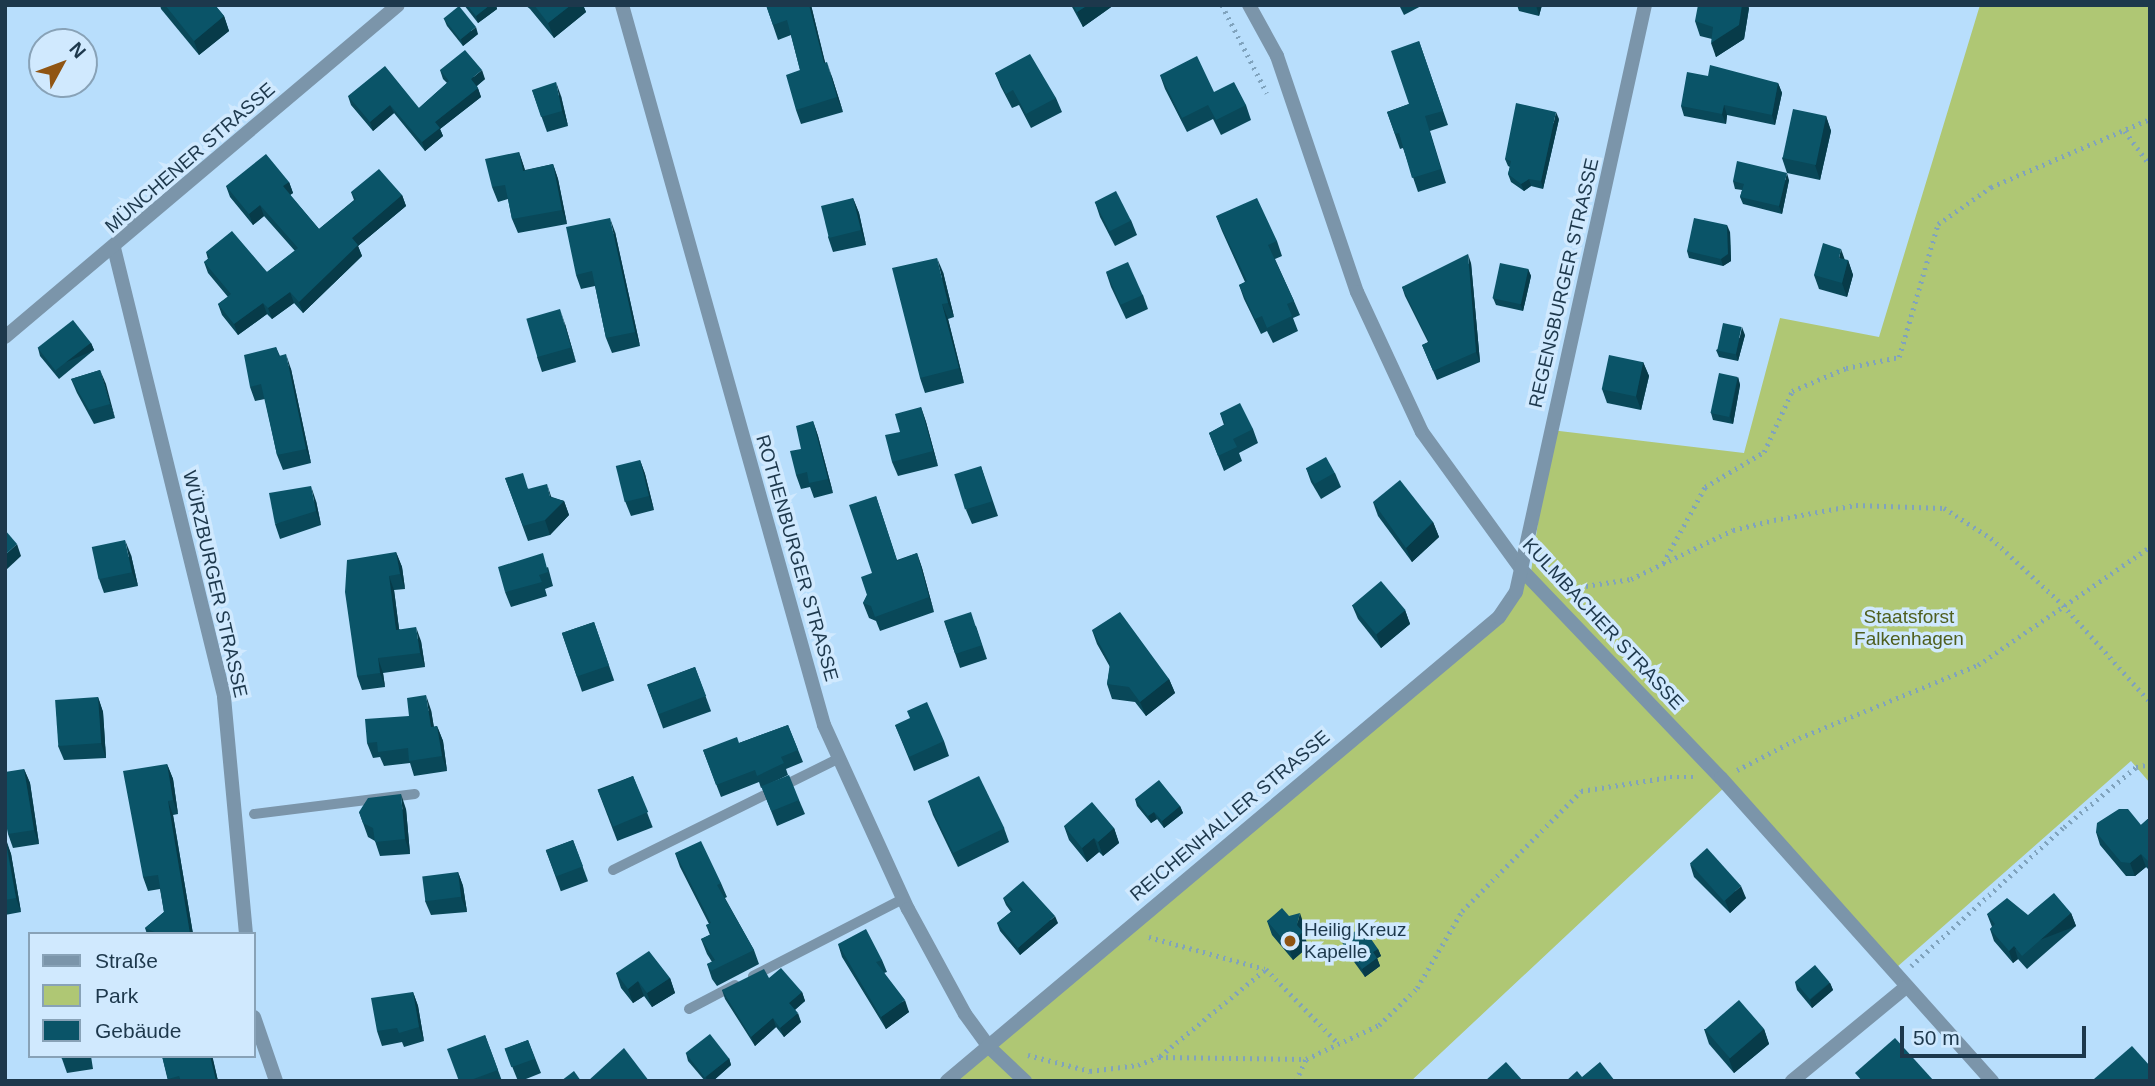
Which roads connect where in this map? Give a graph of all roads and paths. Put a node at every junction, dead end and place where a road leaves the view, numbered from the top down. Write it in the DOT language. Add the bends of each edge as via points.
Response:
graph roads {
  1 [pos="398,5"];
  2 [pos="622,5"];
  3 [pos="1249,5"];
  4 [pos="1645,5"];
  5 [pos="2150,119"];
  6 [pos="2125,131"];
  7 [pos="2150,165"];
  8 [pos="114,248"];
  9 [pos="5,337"];
  10 [pos="2150,547"];
  11 [pos="1663,563"];
  12 [pos="1521,569"];
  13 [pos="1543,592"];
  14 [pos="2063,605"];
  15 [pos="2150,702"];
  16 [pos="838,759"];
  17 [pos="2150,764"];
  18 [pos="1721,778"];
  19 [pos="415,794"];
  20 [pos="254,814"];
  21 [pos="613,870"];
  22 [pos="903,900"];
  23 [pos="1124,930"];
  24 [pos="246,932"];
  25 [pos="1266,969"];
  26 [pos="1902,983"];
  27 [pos="689,1009"];
  28 [pos="256,1023"];
  29 [pos="1000,1037"];
  30 [pos="1339,1044"];
  31 [pos="989,1047"];
  32 [pos="1159,1057"];
  33 [pos="1306,1059"];
  34 [pos="276,1081"];
  35 [pos="947,1081"];
  36 [pos="1026,1081"];
  37 [pos="1296,1081"];
  38 [pos="1792,1081"];
  39 [pos="1992,1081"];
  1 -- 8 [label="street, MÜNCHENER STRASSE"];
  2 -- 16 [label="street, ROTHENBURGER STRASSE" via="824,725"];
  3 -- 12 [label="street, KULMBACHER STRASSE" via="1277,56 1357,292 1422,432"];
  4 -- 12 [label="street, REGENSBURGER STRASSE"];
  5 -- 6 [label="path"];
  6 -- 7 [label="path"];
  6 -- 11 [label="path" via="1991,187 1938,223 1899,357 1846,368 1792,391 1764,452 1705,487"];
  8 -- 9 [label="street, MÜNCHENER STRASSE"];
  8 -- 24 [label="street, WÜRZBURGER STRASSE" via="224,697"];
  10 -- 14 [label="path"];
  11 -- 13 [label="path" via="1631,579"];
  11 -- 14 [label="path" via="1733,530 1774,520 1856,505 1944,508 1991,538"];
  12 -- 13 [label="street, KULMBACHER STRASSE"];
  12 -- 23 [label="street, REICHENHALLER STRASSE" via="1516,592 1499,617"];
  13 -- 18 [label="street, KULMBACHER STRASSE"];
  14 -- 15 [label="path"];
  14 -- 18 [label="path" via="1978,665 1799,738"];
  16 -- 21 [label="lane"];
  16 -- 22 [label="street, ROTHENBURGER STRASSE"];
  17 -- 26 [label="path" via="2136,768 2064,827"];
  18 -- 26 [label="street, KULMBACHER STRASSE"];
  18 -- 30 [label="path" via="1670,776 1581,791 1462,911 1417,988 1379,1025"];
  19 -- 20 [label="lane"];
  22 -- 27 [label="lane"];
  22 -- 31 [label="street, ROTHENBURGER STRASSE" via="965,1014"];
  23 -- 25 [label="path"];
  23 -- 29 [label="street, REICHENHALLER STRASSE"];
  25 -- 30 [label="path"];
  25 -- 32 [label="path"];
  26 -- 38 [label="street"];
  26 -- 39 [label="street, KULMBACHER STRASSE"];
  28 -- 34 [label="street"];
  29 -- 31 [label="street, REICHENHALLER STRASSE"];
  29 -- 32 [label="path" via="1030,1057 1090,1071 1138,1065"];
  30 -- 33 [label="path"];
  31 -- 35 [label="street, REICHENHALLER STRASSE"];
  31 -- 36 [label="street, ROTHENBURGER STRASSE"];
  32 -- 33 [label="path"];
  33 -- 37 [label="path"];
}
